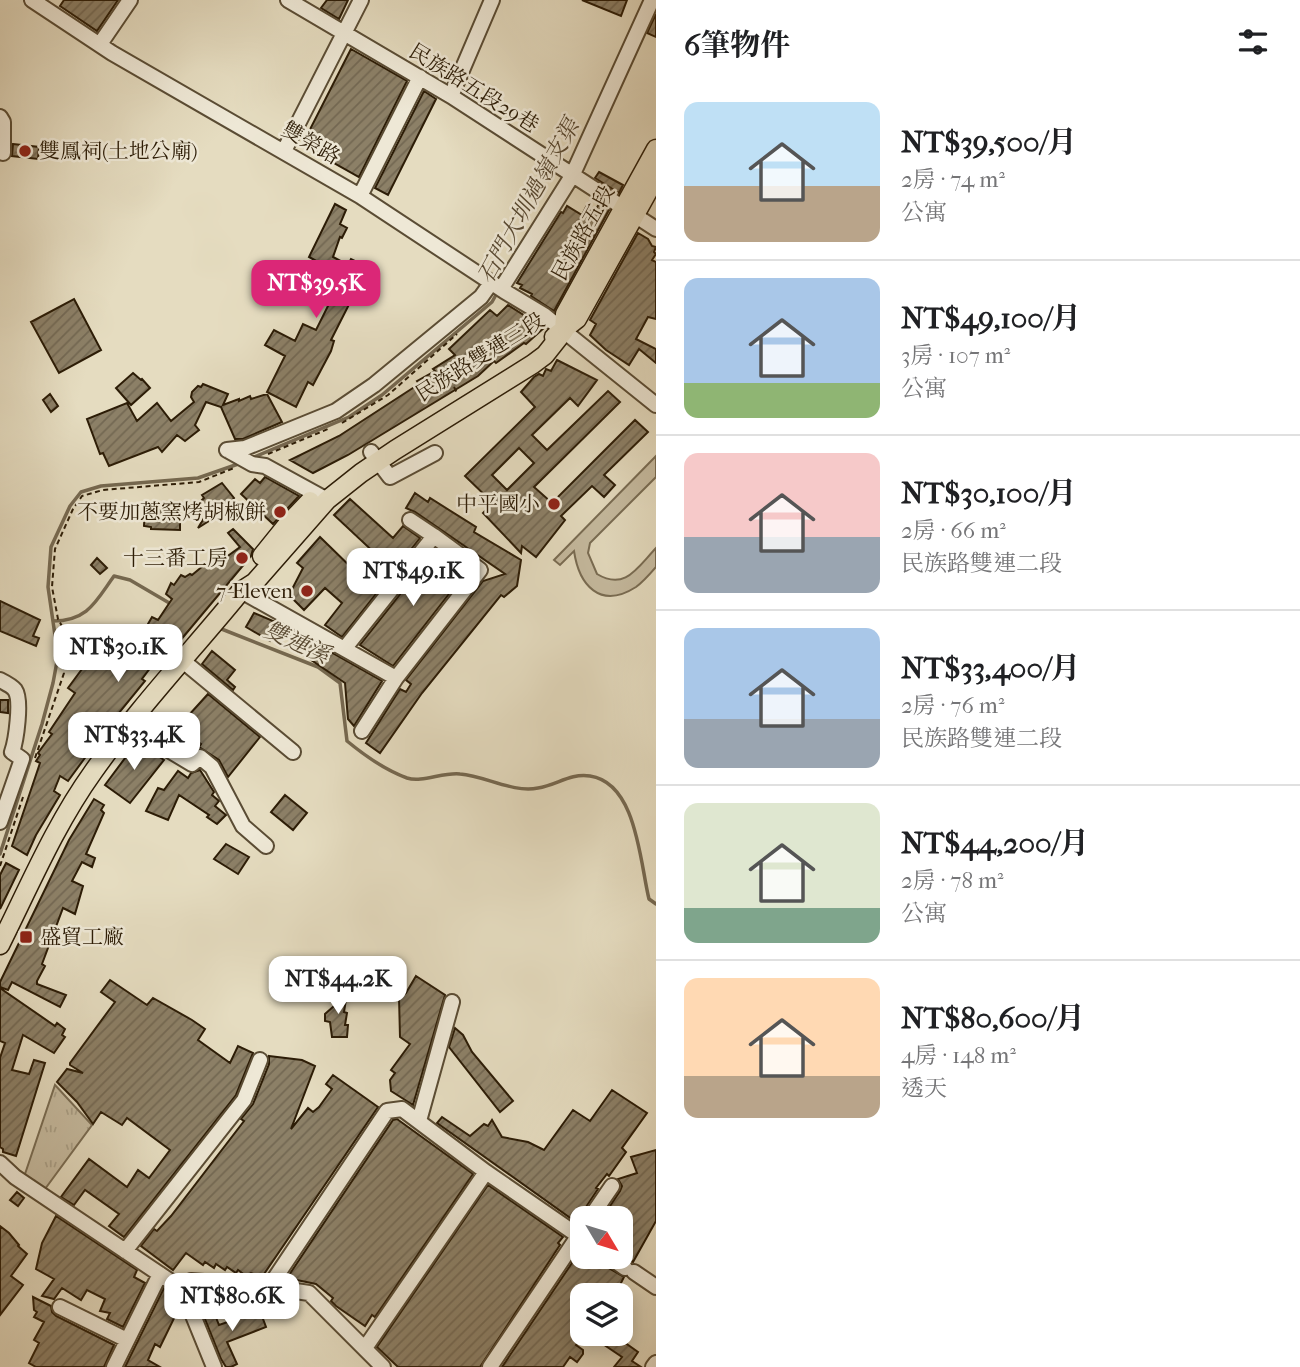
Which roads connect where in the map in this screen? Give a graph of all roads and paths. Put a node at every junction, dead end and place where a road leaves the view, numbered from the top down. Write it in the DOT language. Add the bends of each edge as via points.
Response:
graph roads {
  1 [pos="32,0"];
  2 [pos="59,0"];
  3 [pos="131,0"];
  4 [pos="288,0"];
  5 [pos="361,0"];
  6 [pos="492,0"];
  7 [pos="652,0"];
  8 [pos="50,13"];
  9 [pos="343,32"];
  10 [pos="100,44"];
  11 [pos="420,77"];
  12 [pos="452,96"];
  13 [pos="0,117"];
  14 [pos="656,149"];
  15 [pos="284,151"];
  16 [pos="3,153"];
  17 [pos="572,176"];
  18 [pos="656,177"];
  19 [pos="360,196"];
  20 [pos="628,212"];
  21 [pos="656,229"];
  22 [pos="496,286"];
  23 [pos="564,331"];
  24 [pos="653,395"];
  25 [pos="435,453"];
  26 [pos="375,457"];
  27 [pos="249,463"];
  28 [pos="322,498"];
  29 [pos="410,520"];
  30 [pos="434,536"];
  31 [pos="241,591"];
  32 [pos="345,648"];
  33 [pos="183,661"];
  34 [pos="396,678"];
  35 [pos="0,680"];
  36 [pos="127,725"];
  37 [pos="362,731"];
  38 [pos="293,752"];
  39 [pos="6,753"];
  40 [pos="33,764"];
  41 [pos="25,789"];
  42 [pos="0,822"];
  43 [pos="266,846"];
  44 [pos="0,866"];
  45 [pos="0,945"];
  46 [pos="452,1002"];
  47 [pos="260,1060"];
  48 [pos="419,1121"];
  49 [pos="0,1163"];
  50 [pos="486,1172"];
  51 [pos="612,1186"];
  52 [pos="598,1206"];
  53 [pos="570,1228"];
  54 [pos="125,1251"];
  55 [pos="570,1251"];
  56 [pos="628,1269"];
  57 [pos="160,1274"];
  58 [pos="179,1287"];
  59 [pos="269,1287"];
  60 [pos="656,1287"];
  61 [pos="60,1307"];
  62 [pos="127,1340"];
  63 [pos="365,1348"];
  64 [pos="114,1367"];
  65 [pos="214,1367"];
  66 [pos="383,1367"];
  67 [pos="490,1367"];
  1 -- 8 [label="street, 雙榮路"];
  2 -- 8 [label="street"];
  3 -- 10 [label="street"];
  4 -- 9 [label="street, 民族路五段29巷"];
  5 -- 9 [label="street"];
  6 -- 12 [label="street"];
  7 -- 17 [label="street"];
  8 -- 10 [label="street, 雙榮路"];
  9 -- 11 [label="street, 民族路五段29巷"];
  9 -- 15 [label="street"];
  10 -- 15 [label="street, 雙榮路"];
  11 -- 12 [label="street, 民族路五段29巷"];
  11 -- 19 [label="street"];
  12 -- 17 [label="street, 民族路五段29巷"];
  13 -- 16 [label="street"];
  14 -- 20 [label="main road, 民族路五段"];
  15 -- 19 [label="street, 雙榮路"];
  17 -- 20 [label="street, 民族路五段29巷"];
  17 -- 22 [label="street"];
  18 -- 20 [label="main road, 民族路五段"];
  19 -- 22 [label="street, 雙榮路"];
  20 -- 21 [label="street, 民族路五段29巷"];
  20 -- 23 [label="main road, 民族路五段" via="577,319"];
  22 -- 23 [label="street, 雙榮路"];
  22 -- 27 [label="street" via="356,398 318,419 238,450 227,450"];
  23 -- 24 [label="street, 雙榮路"];
  23 -- 26 [label="main road, 民族路雙連三段" via="456,392"];
  23 -- 26 [label="main road, 民族路雙連三段" via="533,364"];
  25 -- 26 [label="street" via="390,477"];
  26 -- 28 [label="main road, 民族路雙連三段"];
  27 -- 28 [label="street" via="265,466"];
  27 -- 40 [label="path" via="199,482 82,496 55,549 52,587 63,628 64,673"];
  28 -- 31 [label="main road, 民族路雙連三段" via="256,582"];
  29 -- 30 [label="street"];
  30 -- 32 [label="street"];
  30 -- 34 [label="street" via="480,570"];
  31 -- 32 [label="street"];
  31 -- 33 [label="main road, 民族路雙連三段"];
  32 -- 34 [label="street"];
  33 -- 36 [label="main road, 民族路雙連三段"];
  33 -- 38 [label="street"];
  34 -- 37 [label="street"];
  35 -- 39 [label="street" via="15,690 18,700 15,744"];
  36 -- 43 [label="street" via="192,764 200,757 212,767 243,826"];
  36 -- 45 [label="main road, 民族路雙連三段" via="58,829"];
  39 -- 42 [label="street" via="22,759"];
  41 -- 44 [label="path"];
  46 -- 48 [label="street"];
  47 -- 54 [label="street" via="244,1100"];
  48 -- 50 [label="street"];
  48 -- 59 [label="street" via="401,1109 387,1111"];
  49 -- 54 [label="street"];
  50 -- 53 [label="street"];
  50 -- 63 [label="street"];
  51 -- 52 [label="street"];
  54 -- 57 [label="street"];
  55 -- 67 [label="street"];
  56 -- 60 [label="street"];
  57 -- 58 [label="street"];
  57 -- 62 [label="street"];
  58 -- 59 [label="street" via="191,1281"];
  58 -- 65 [label="street" via="190,1296 190,1308"];
  59 -- 63 [label="street" via="309,1293"];
  61 -- 62 [label="street"];
  62 -- 64 [label="street"];
  63 -- 66 [label="street"];
}
